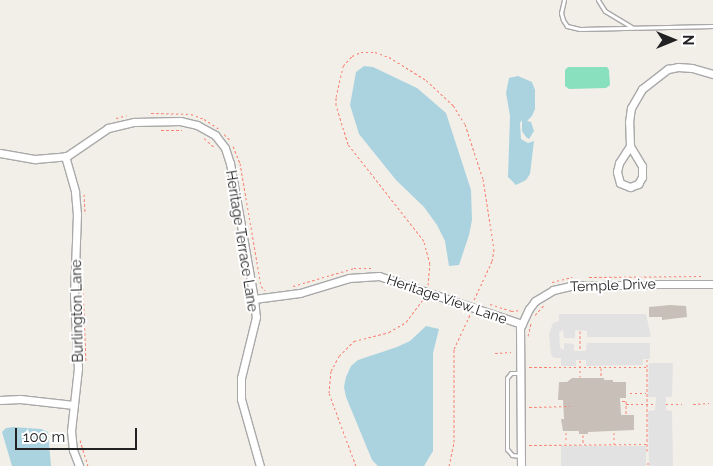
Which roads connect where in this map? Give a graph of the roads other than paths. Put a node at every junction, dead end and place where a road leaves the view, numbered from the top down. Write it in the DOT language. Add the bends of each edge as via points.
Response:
graph roads {
  1 [pos="564,0"];
  2 [pos="598,0"];
  3 [pos="713,26"];
  4 [pos="633,28"];
  5 [pos="713,74"];
  6 [pos="630,146"];
  7 [pos="0,153"];
  8 [pos="65,156"];
  9 [pos="713,284"];
  10 [pos="254,299"];
  11 [pos="522,324"];
  12 [pos="520,373"];
  13 [pos="0,400"];
  14 [pos="74,405"];
  15 [pos="521,456"];
  16 [pos="79,466"];
  17 [pos="260,466"];
  18 [pos="521,466"];
  1 -- 4 [label="lane" via="561,12 567,26 580,29"];
  2 -- 4 [label="lane" via="604,11"];
  3 -- 4 [label="lane"];
  5 -- 6 [label="street" via="678,67 668,69 650,81 631,108"];
  6 -- 6 [label="street" via="619,162 617,172 620,183 630,187 638,184 642,177 642,166"];
  7 -- 8 [label="street" via="35,159"];
  8 -- 10 [label="street, Heritage Terrace Lane" via="108,128 124,123 180,121 197,125 215,135 230,162"];
  8 -- 14 [label="street, Burlington Lane" via="77,214 74,295 78,368"];
  9 -- 11 [label="street, Temple Drive" via="563,286 535,302"];
  10 -- 11 [label="street, Heritage View Lane" via="300,293 362,276 379,276"];
  10 -- 17 [label="street, Heritage Terrace Lane" via="256,317 241,378 241,399"];
  11 -- 12 [label="street, Temple Drive"];
  12 -- 15 [label="street, Temple Drive"];
  12 -- 15 [label="lane" via="511,373 507,378 507,439 510,454"];
  13 -- 14 [label="street"];
  14 -- 16 [label="street, Burlington Lane" via="71,431"];
  15 -- 18 [label="street, Temple Drive"];
}
